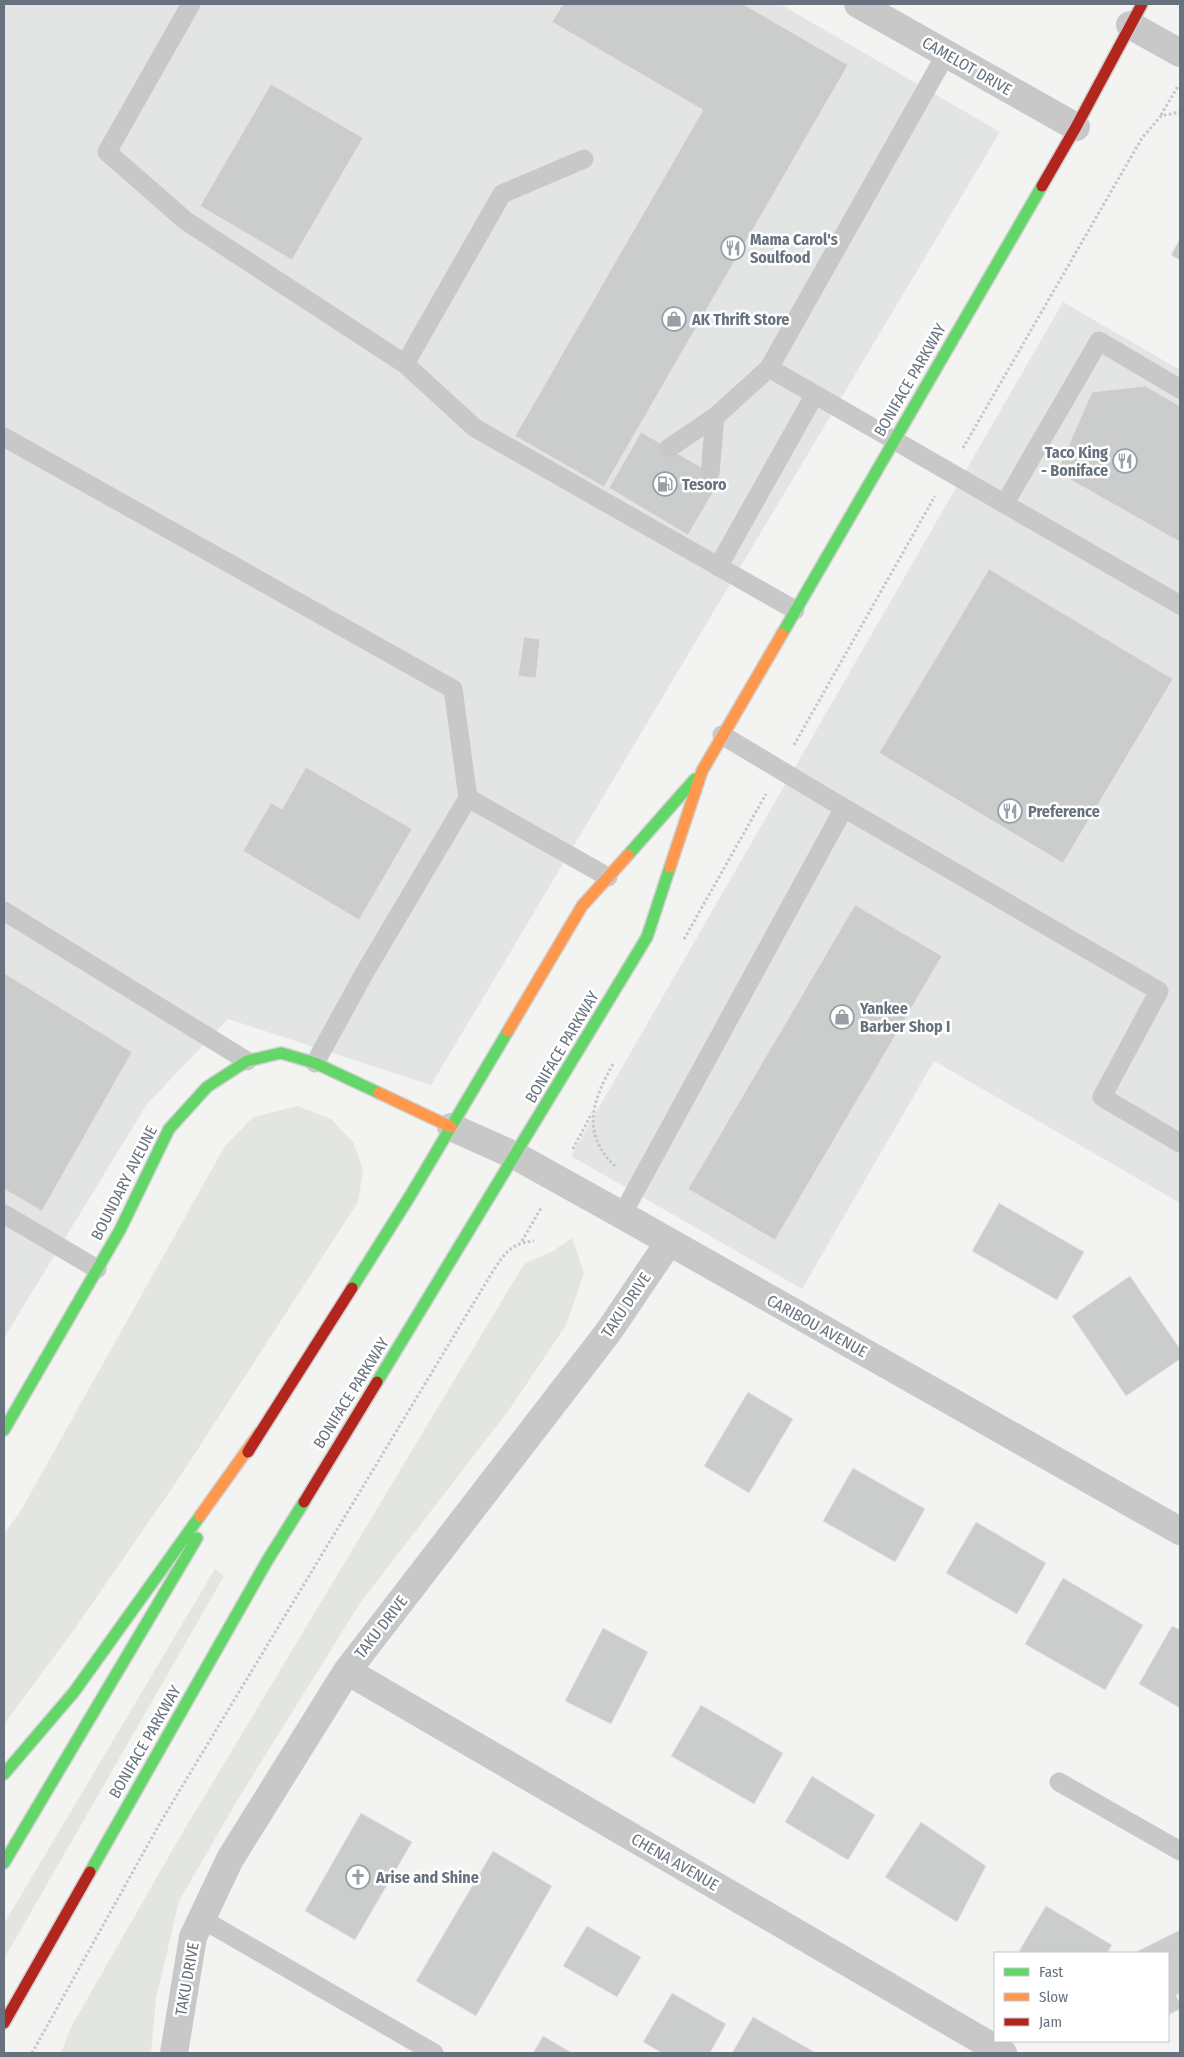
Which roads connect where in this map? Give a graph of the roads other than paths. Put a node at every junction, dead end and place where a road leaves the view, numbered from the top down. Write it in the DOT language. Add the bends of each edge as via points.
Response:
graph roads {
  1 [pos="191,4"];
  2 [pos="858,4"];
  3 [pos="1136,14"];
  4 [pos="1180,53"];
  5 [pos="946,54"];
  6 [pos="1076,127"];
  7 [pos="584,159"];
  8 [pos="405,364"];
  9 [pos="769,368"];
  10 [pos="1180,389"];
  11 [pos="815,394"];
  12 [pos="715,417"];
  13 [pos="4,437"];
  14 [pos="894,440"];
  15 [pos="669,448"];
  16 [pos="710,473"];
  17 [pos="1005,503"];
  18 [pos="718,567"];
  19 [pos="1180,605"];
  20 [pos="794,610"];
  21 [pos="722,735"];
  22 [pos="702,771"];
  23 [pos="468,798"];
  24 [pos="844,808"];
  25 [pos="608,877"];
  26 [pos="4,912"];
  27 [pos="247,1061"];
  28 [pos="315,1063"];
  29 [pos="451,1127"];
  30 [pos="1180,1143"];
  31 [pos="516,1156"];
  32 [pos="4,1214"];
  33 [pos="622,1215"];
  34 [pos="668,1242"];
  35 [pos="97,1269"];
  36 [pos="4,1430"];
  37 [pos="260,1432"];
  38 [pos="1180,1532"];
  39 [pos="347,1671"];
  40 [pos="4,1774"];
  41 [pos="1060,1782"];
  42 [pos="1180,1851"];
  43 [pos="4,1863"];
  44 [pos="202,1919"];
  45 [pos="4,2023"];
  46 [pos="174,2053"];
  47 [pos="434,2053"];
  48 [pos="1003,2053"];
  1 -- 8 [label="lane" via="107,152 186,221"];
  2 -- 5 [label="street, CAMELOT DRIVE"];
  3 -- 4 [label="street"];
  3 -- 6 [label="main road, BONIFACE PARKWAY"];
  5 -- 6 [label="street, CAMELOT DRIVE"];
  5 -- 9 [label="lane"];
  6 -- 14 [label="main road, BONIFACE PARKWAY"];
  7 -- 8 [label="lane" via="502,194"];
  8 -- 18 [label="lane" via="475,428 634,511 677,536"];
  9 -- 11 [label="lane"];
  9 -- 12 [label="lane"];
  10 -- 17 [label="lane" via="1099,341"];
  11 -- 14 [label="lane"];
  11 -- 18 [label="lane"];
  12 -- 15 [label="lane"];
  12 -- 16 [label="lane"];
  13 -- 23 [label="lane" via="453,690"];
  14 -- 17 [label="lane"];
  14 -- 20 [label="main road, BONIFACE PARKWAY"];
  17 -- 19 [label="lane"];
  18 -- 20 [label="lane"];
  20 -- 21 [label="main road, BONIFACE PARKWAY"];
  21 -- 22 [label="main road, BONIFACE PARKWAY"];
  21 -- 24 [label="lane"];
  22 -- 25 [label="main road, BONIFACE PARKWAY"];
  22 -- 31 [label="main road, BONIFACE PARKWAY" via="647,937"];
  23 -- 25 [label="lane"];
  23 -- 28 [label="lane"];
  24 -- 30 [label="lane" via="1159,992 1102,1097"];
  24 -- 33 [label="lane"];
  25 -- 29 [label="main road, BONIFACE PARKWAY" via="582,906"];
  26 -- 27 [label="lane"];
  27 -- 28 [label="main road, BOUNDARY AVEUNE" via="281,1053"];
  27 -- 35 [label="main road, BOUNDARY AVEUNE" via="207,1087 169,1129 120,1230"];
  28 -- 29 [label="main road, BOUNDARY AVEUNE"];
  29 -- 31 [label="street, CARIBOU AVENUE"];
  29 -- 37 [label="main road, BONIFACE PARKWAY"];
  31 -- 33 [label="street, CARIBOU AVENUE"];
  31 -- 45 [label="main road, BONIFACE PARKWAY" via="267,1561"];
  32 -- 35 [label="lane"];
  33 -- 34 [label="street, CARIBOU AVENUE"];
  34 -- 38 [label="street, CARIBOU AVENUE"];
  34 -- 39 [label="street, TAKU DRIVE" via="609,1331"];
  35 -- 36 [label="main road, BOUNDARY AVEUNE"];
  37 -- 40 [label="main road" via="74,1692"];
  37 -- 43 [label="main road, BONIFACE PARKWAY"];
  39 -- 44 [label="street, TAKU DRIVE" via="230,1859"];
  39 -- 48 [label="street, CHENA AVENUE"];
  41 -- 42 [label="lane"];
  44 -- 46 [label="street, TAKU DRIVE" via="193,1937"];
  44 -- 47 [label="lane"];
}
